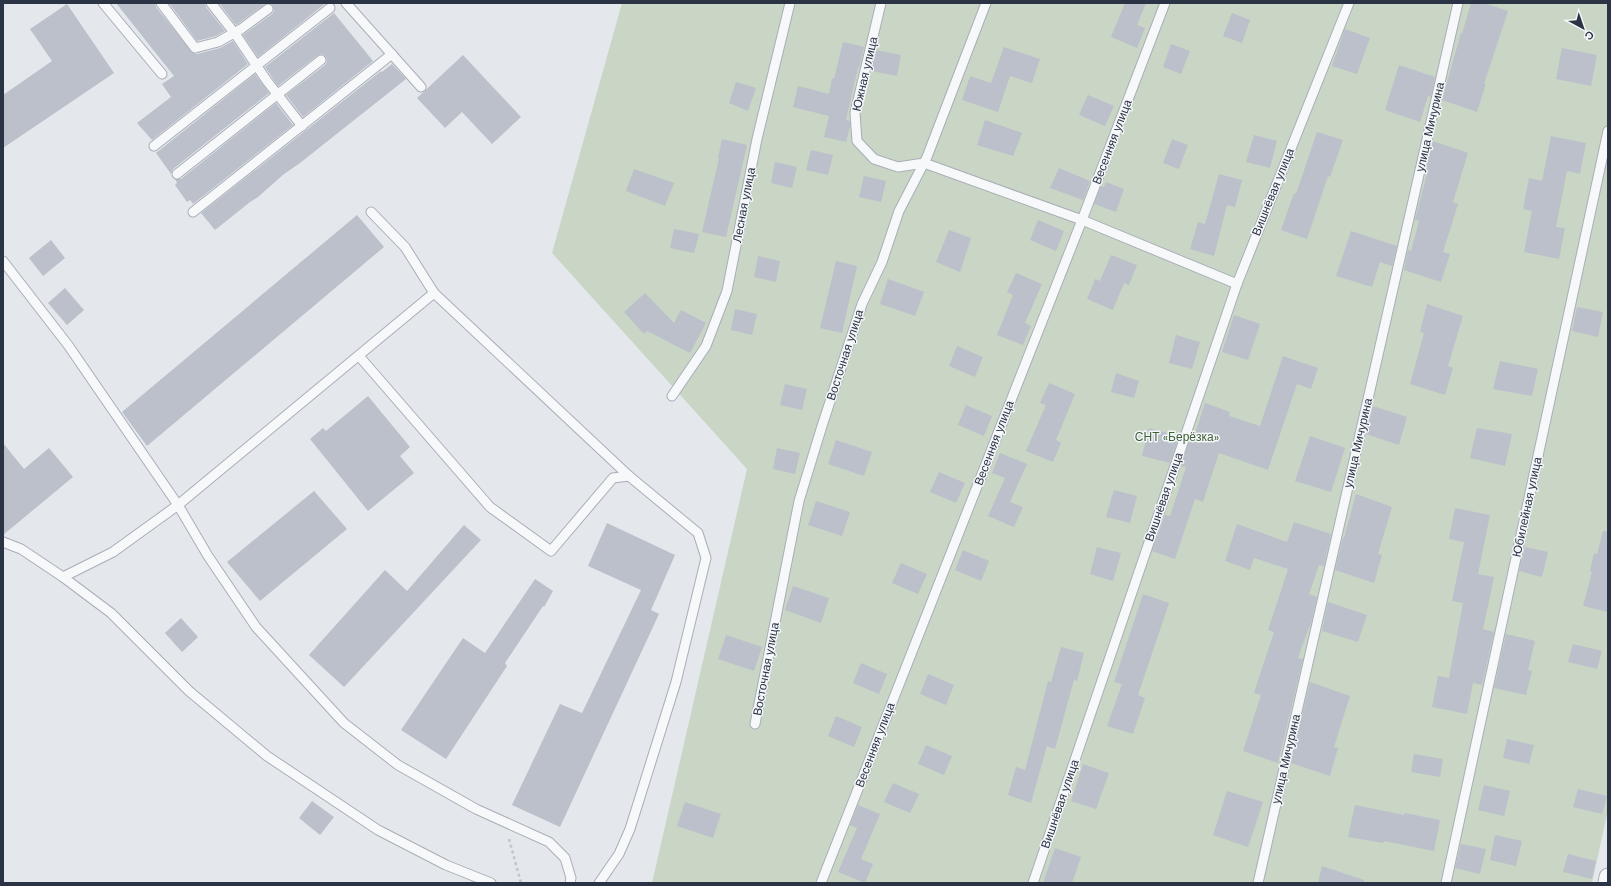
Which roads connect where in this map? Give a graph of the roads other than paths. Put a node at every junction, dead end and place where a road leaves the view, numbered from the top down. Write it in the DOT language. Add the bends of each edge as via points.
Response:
graph roads {
  1 [pos="103,3"];
  2 [pos="161,3"];
  3 [pos="211,3"];
  4 [pos="346,3"];
  5 [pos="790,3"];
  6 [pos="881,3"];
  7 [pos="986,3"];
  8 [pos="1165,3"];
  9 [pos="1349,3"];
  10 [pos="1458,3"];
  11 [pos="330,8"];
  12 [pos="268,9"];
  13 [pos="234,32"];
  14 [pos="392,54"];
  15 [pos="321,60"];
  16 [pos="256,65"];
  17 [pos="162,74"];
  18 [pos="421,87"];
  19 [pos="278,95"];
  20 [pos="302,126"];
  21 [pos="1608,131"];
  22 [pos="154,146"];
  23 [pos="924,163"];
  24 [pos="177,174"];
  25 [pos="192,212"];
  26 [pos="371,212"];
  27 [pos="1082,220"];
  28 [pos="3,261"];
  29 [pos="1236,284"];
  30 [pos="434,294"];
  31 [pos="359,356"];
  32 [pos="672,396"];
  33 [pos="629,476"];
  34 [pos="178,505"];
  35 [pos="3,542"];
  36 [pos="63,577"];
  37 [pos="755,724"];
  38 [pos="1608,877"];
  39 [pos="491,883"];
  40 [pos="570,883"];
  41 [pos="599,883"];
  42 [pos="821,883"];
  43 [pos="1033,883"];
  44 [pos="1258,883"];
  45 [pos="1446,883"];
  46 [pos="1607,883"];
  1 -- 17 [label="lane"];
  2 -- 13 [label="lane" via="195,48 218,42"];
  3 -- 13 [label="lane"];
  4 -- 14 [label="lane"];
  5 -- 32 [label="lane, Лесная улица" via="757,139 727,291 706,346"];
  6 -- 23 [label="lane, Южная улица" via="855,113 857,141 874,159 898,167"];
  7 -- 23 [label="lane, Восточная улица"];
  8 -- 27 [label="lane, Весенняя улица"];
  9 -- 29 [label="lane, Вишнёвая улица"];
  10 -- 44 [label="lane, улица Мичурина"];
  11 -- 16 [label="lane"];
  12 -- 13 [label="lane"];
  13 -- 16 [label="lane"];
  14 -- 18 [label="lane"];
  14 -- 20 [label="lane"];
  15 -- 19 [label="lane"];
  16 -- 19 [label="lane"];
  16 -- 22 [label="lane"];
  19 -- 20 [label="lane"];
  19 -- 24 [label="lane"];
  20 -- 25 [label="lane"];
  21 -- 45 [label="lane, Юбилейная улица"];
  23 -- 27 [label="lane"];
  23 -- 37 [label="lane, Восточная улица" via="899,211 882,262 862,304 799,501"];
  26 -- 30 [label="lane" via="405,247"];
  27 -- 29 [label="lane"];
  27 -- 42 [label="lane, Весенняя улица"];
  28 -- 34 [label="lane" via="68,344"];
  29 -- 43 [label="lane, Вишнёвая улица"];
  30 -- 31 [label="lane"];
  30 -- 33 [label="lane"];
  31 -- 33 [label="lane" via="490,506 551,551 613,478"];
  31 -- 34 [label="lane"];
  33 -- 41 [label="lane" via="698,533 706,558 676,682 630,829 619,854"];
  34 -- 36 [label="lane" via="113,552"];
  34 -- 40 [label="lane" via="208,556 256,627 344,723 398,766 476,809 549,842 565,858"];
  35 -- 36 [label="lane" via="21,549"];
  36 -- 39 [label="lane" via="111,613 189,691 267,756 378,830 446,865"];
  38 -- 46 [label="street"];
}
